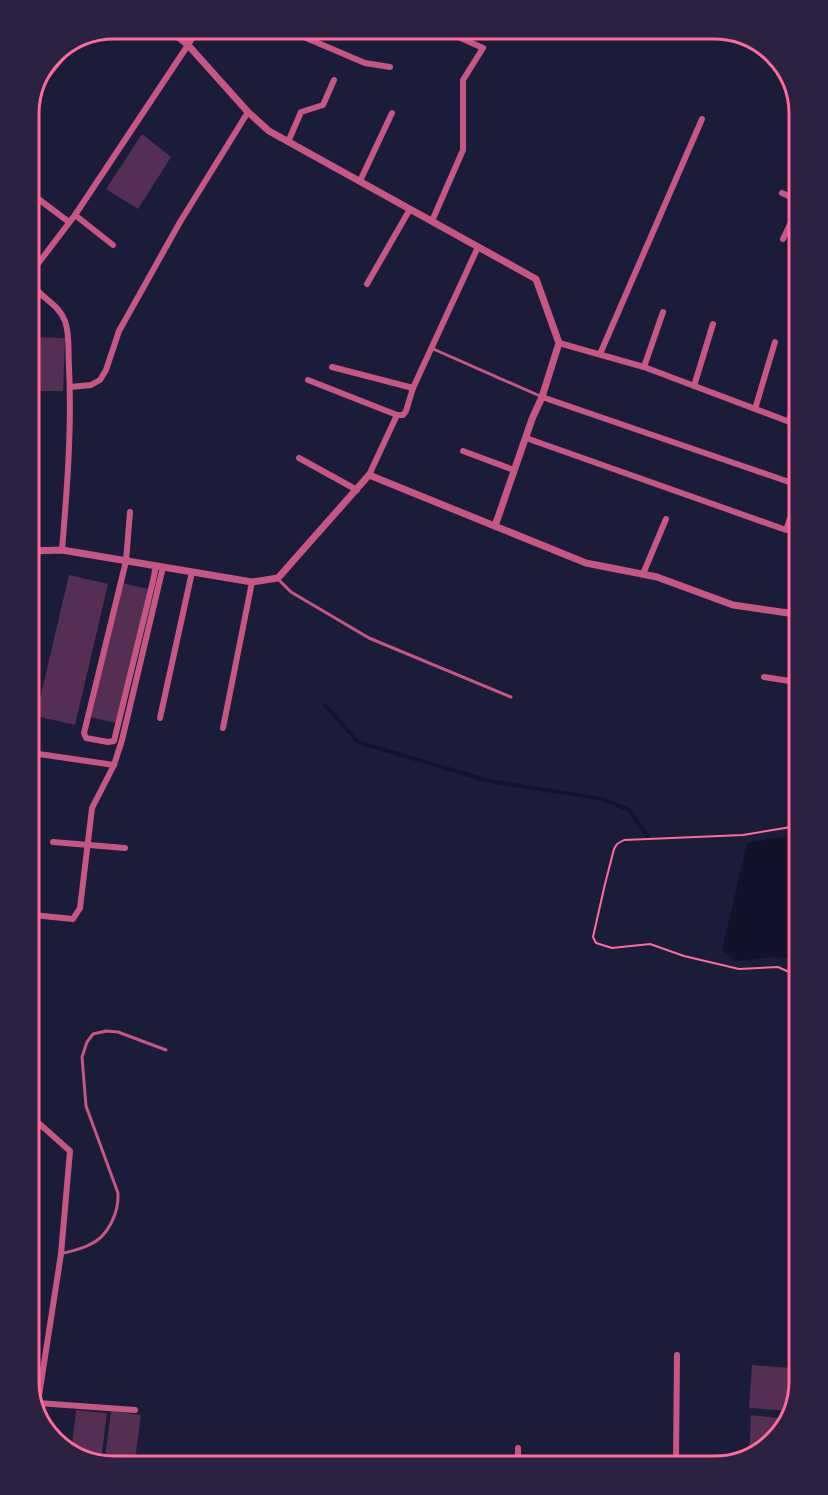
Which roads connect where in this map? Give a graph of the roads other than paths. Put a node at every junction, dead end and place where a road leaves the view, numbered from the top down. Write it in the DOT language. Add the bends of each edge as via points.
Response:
graph roads {
  1 [pos="182,39"];
  2 [pos="192,39"];
  3 [pos="310,39"];
  4 [pos="463,39"];
  5 [pos="188,45"];
  6 [pos="62,61"];
  7 [pos="390,68"];
  8 [pos="50,75"];
  9 [pos="334,80"];
  10 [pos="248,112"];
  11 [pos="392,113"];
  12 [pos="702,119"];
  13 [pos="288,142"];
  14 [pos="360,181"];
  15 [pos="782,192"];
  16 [pos="789,196"];
  17 [pos="39,200"];
  18 [pos="410,209"];
  19 [pos="75,215"];
  20 [pos="432,221"];
  21 [pos="69,222"];
  22 [pos="789,226"];
  23 [pos="783,239"];
  24 [pos="113,245"];
  25 [pos="478,247"];
  26 [pos="39,262"];
  27 [pos="367,284"];
  28 [pos="39,292"];
  29 [pos="663,312"];
  30 [pos="713,324"];
  31 [pos="775,342"];
  32 [pos="559,343"];
  33 [pos="431,348"];
  34 [pos="600,354"];
  35 [pos="332,367"];
  36 [pos="644,367"];
  37 [pos="308,380"];
  38 [pos="694,386"];
  39 [pos="70,387"];
  40 [pos="413,388"];
  41 [pos="542,397"];
  42 [pos="755,409"];
  43 [pos="397,415"];
  44 [pos="789,422"];
  45 [pos="526,438"];
  46 [pos="463,451"];
  47 [pos="299,458"];
  48 [pos="514,470"];
  49 [pos="369,475"];
  50 [pos="789,482"];
  51 [pos="357,490"];
  52 [pos="130,512"];
  53 [pos="666,519"];
  54 [pos="789,521"];
  55 [pos="495,526"];
  56 [pos="62,550"];
  57 [pos="39,551"];
  58 [pos="126,561"];
  59 [pos="159,566"];
  60 [pos="192,572"];
  61 [pos="643,574"];
  62 [pos="278,578"];
  63 [pos="252,582"];
  64 [pos="789,613"];
  65 [pos="764,677"];
  66 [pos="789,681"];
  67 [pos="510,697"];
  68 [pos="160,718"];
  69 [pos="223,728"];
  70 [pos="39,754"];
  71 [pos="114,765"];
  72 [pos="53,842"];
  73 [pos="87,845"];
  74 [pos="125,848"];
  75 [pos="39,916"];
  76 [pos="166,1050"];
  77 [pos="39,1123"];
  78 [pos="61,1254"];
  79 [pos="677,1355"];
  80 [pos="40,1392"];
  81 [pos="43,1403"];
  82 [pos="135,1410"];
  83 [pos="518,1448"];
  84 [pos="518,1456"];
  85 [pos="676,1456"];
  1 -- 5 [label="street"];
  2 -- 5 [label="street"];
  3 -- 7 [label="street" via="365,63"];
  4 -- 20 [label="street" via="483,48 464,80 463,150"];
  5 -- 10 [label="street"];
  5 -- 19 [label="street"];
  6 -- 8 [label="lane"];
  9 -- 13 [label="street" via="323,105 301,112"];
  10 -- 13 [label="street"];
  10 -- 39 [label="street" via="119,331 100,380"];
  11 -- 14 [label="street"];
  12 -- 34 [label="street"];
  13 -- 14 [label="street"];
  14 -- 18 [label="street"];
  15 -- 16 [label="street"];
  17 -- 21 [label="street"];
  18 -- 20 [label="street"];
  18 -- 27 [label="street"];
  19 -- 21 [label="street"];
  19 -- 24 [label="street"];
  20 -- 25 [label="street"];
  21 -- 26 [label="street"];
  22 -- 23 [label="street"];
  25 -- 32 [label="street" via="536,279"];
  25 -- 33 [label="street"];
  28 -- 39 [label="street" via="64,318"];
  29 -- 36 [label="street"];
  30 -- 38 [label="street"];
  31 -- 42 [label="street"];
  32 -- 34 [label="street"];
  32 -- 41 [label="street"];
  33 -- 40 [label="street"];
  33 -- 41 [label="lane"];
  34 -- 36 [label="street"];
  35 -- 40 [label="street"];
  36 -- 38 [label="street"];
  37 -- 43 [label="street"];
  38 -- 42 [label="street"];
  39 -- 56 [label="street"];
  40 -- 43 [label="street" via="406,411"];
  41 -- 45 [label="street"];
  41 -- 50 [label="street"];
  42 -- 44 [label="street"];
  43 -- 49 [label="street"];
  45 -- 48 [label="street"];
  45 -- 54 [label="street" via="786,530"];
  46 -- 48 [label="street"];
  47 -- 51 [label="street"];
  48 -- 55 [label="street"];
  49 -- 51 [label="street"];
  49 -- 55 [label="street"];
  51 -- 62 [label="street"];
  52 -- 58 [label="street"];
  53 -- 61 [label="street"];
  55 -- 61 [label="street" via="586,562"];
  56 -- 57 [label="street"];
  56 -- 58 [label="street"];
  58 -- 59 [label="street"];
  58 -- 59 [label="street" via="84,733 86,738 108,742 114,741"];
  59 -- 60 [label="street"];
  59 -- 71 [label="street"];
  60 -- 63 [label="street"];
  60 -- 68 [label="street"];
  61 -- 64 [label="street" via="733,605"];
  62 -- 63 [label="street"];
  62 -- 67 [label="lane" via="291,592 369,638"];
  63 -- 69 [label="street"];
  65 -- 66 [label="street"];
  70 -- 71 [label="street"];
  71 -- 73 [label="street" via="92,808"];
  72 -- 73 [label="street"];
  73 -- 74 [label="street"];
  73 -- 75 [label="street" via="80,908 73,919"];
  76 -- 78 [label="lane" via="118,1032 93,1034 87,1042 82,1057 86,1106 118,1193 118,1203 100,1239"];
  77 -- 78 [label="street" via="70,1151"];
  78 -- 80 [label="street"];
  79 -- 85 [label="street"];
  81 -- 82 [label="street"];
  83 -- 84 [label="street"];
}
